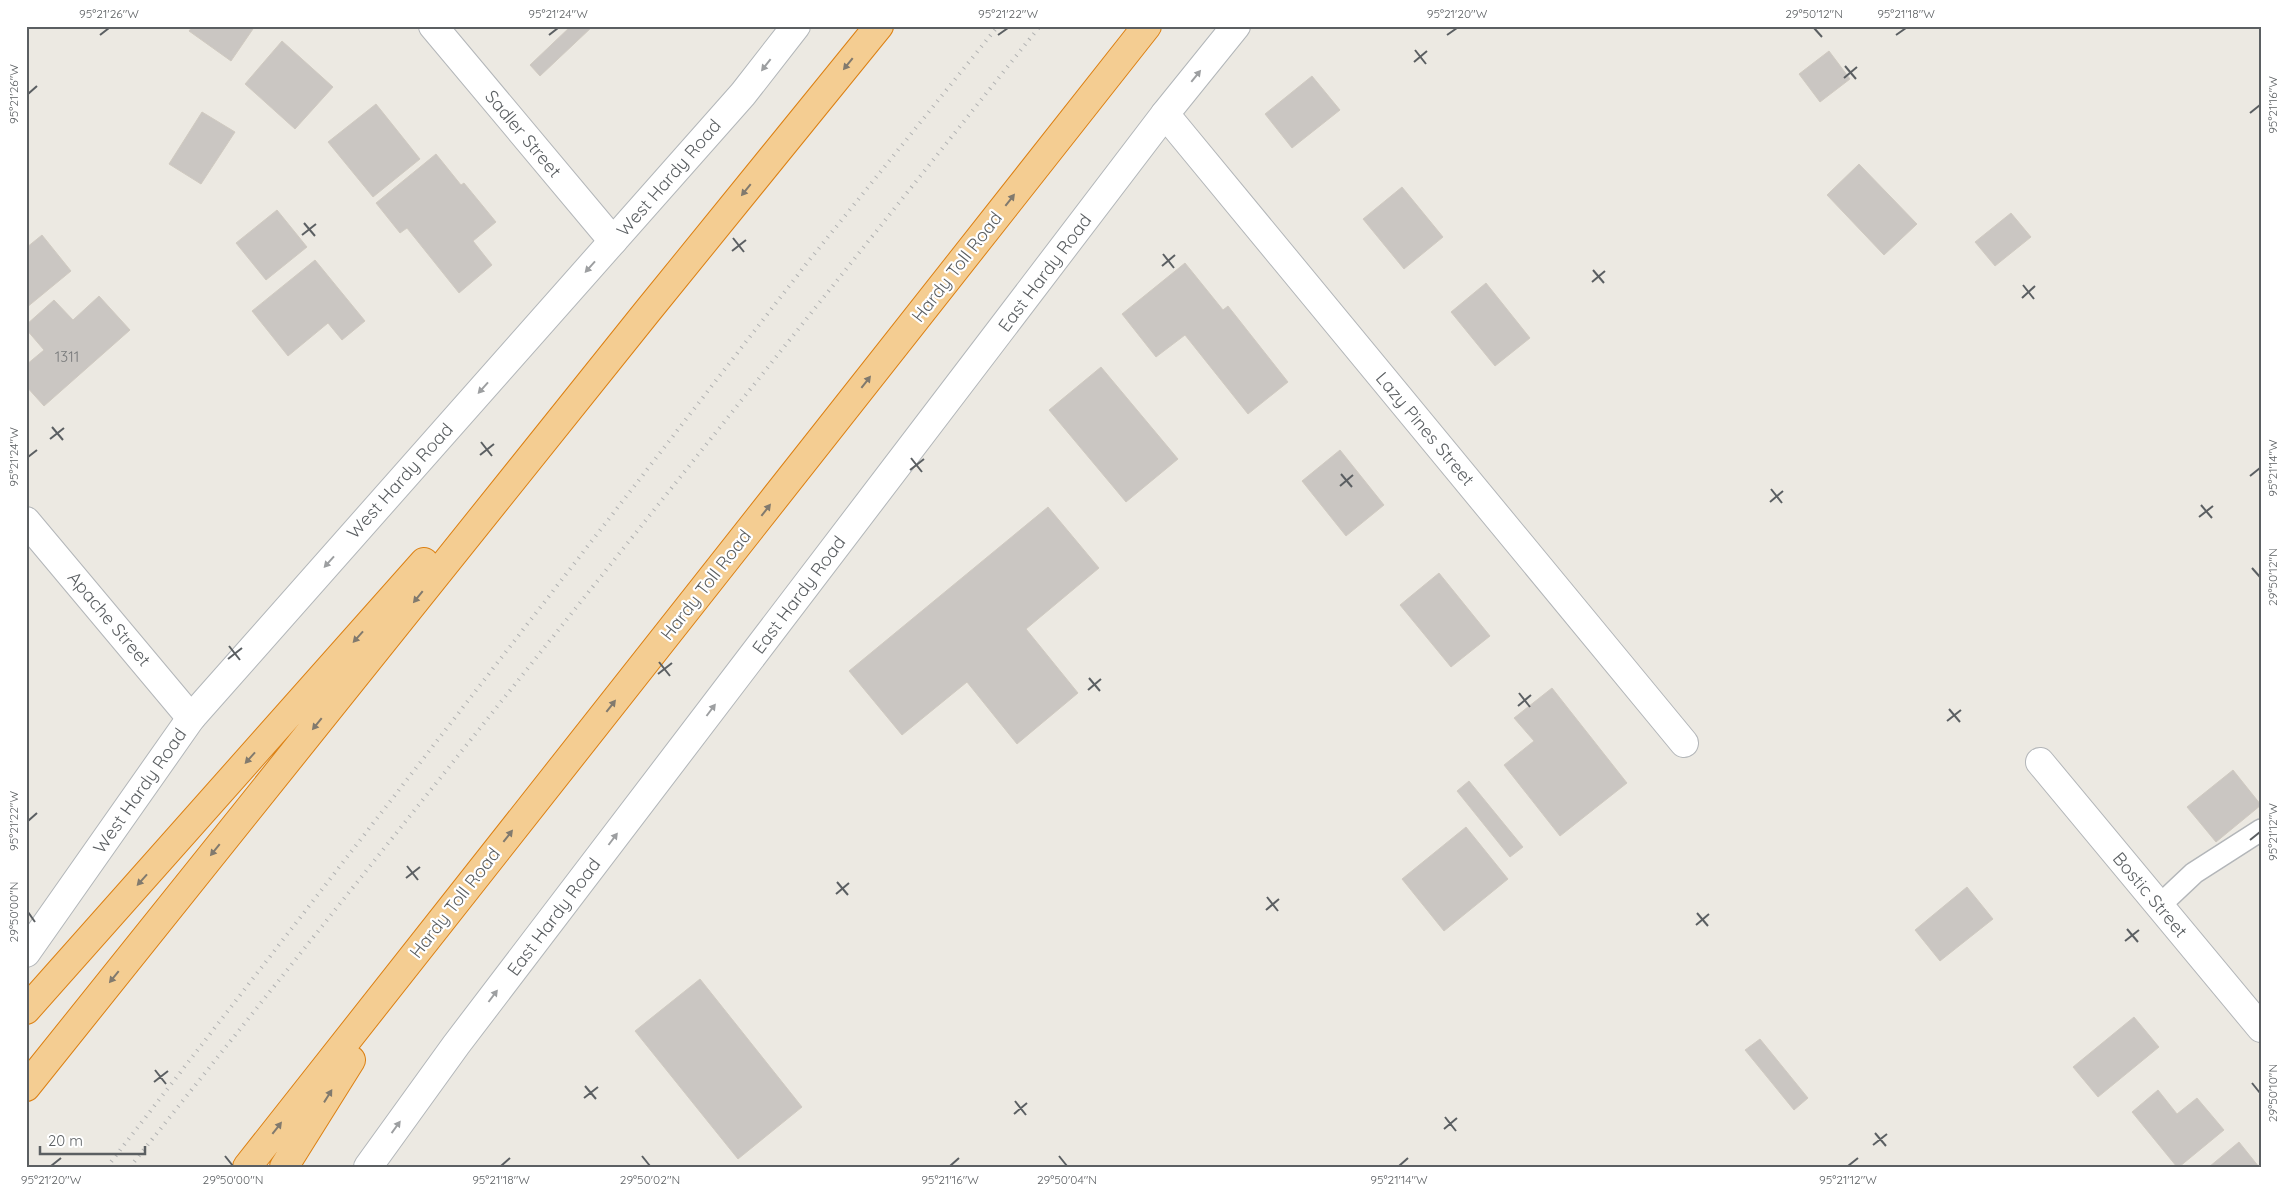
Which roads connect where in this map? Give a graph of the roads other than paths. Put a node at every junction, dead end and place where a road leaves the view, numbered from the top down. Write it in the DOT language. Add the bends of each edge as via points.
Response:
graph roads {
  1 [pos="433,26"];
  2 [pos="796,26"];
  3 [pos="879,26"];
  4 [pos="1147,26"];
  5 [pos="1236,26"];
  6 [pos="1166,114"];
  7 [pos="613,241"];
  8 [pos="646,313"];
  9 [pos="26,521"];
  10 [pos="191,718"];
  11 [pos="1684,743"];
  12 [pos="2040,762"];
  13 [pos="2261,830"];
  14 [pos="2159,906"];
  15 [pos="424,943"];
  16 [pos="26,953"];
  17 [pos="26,1010"];
  18 [pos="2261,1028"];
  19 [pos="26,1087"];
  20 [pos="247,1167"];
  21 [pos="284,1167"];
  22 [pos="368,1167"];
  1 -- 7 [label="main road, Sadler Street"];
  2 -- 7 [label="main road, West Hardy Road, one-way" via="743,94"];
  3 -- 8 [label="highway, one-way"];
  15 -- 4 [label="highway, Hardy Toll Road, one-way"];
  6 -- 5 [label="main road, East Hardy Road, one-way"];
  6 -- 11 [label="main road, Lazy Pines Street"];
  22 -- 6 [label="main road, East Hardy Road, one-way" via="456,1045"];
  7 -- 10 [label="main road, West Hardy Road, one-way"];
  8 -- 17 [label="highway, one-way"];
  8 -- 19 [label="highway, one-way"];
  9 -- 10 [label="main road, Apache Street"];
  10 -- 16 [label="main road, West Hardy Road"];
  12 -- 14 [label="main road, Bostic Street"];
  13 -- 14 [label="lane" via="2194,873"];
  14 -- 18 [label="main road, Bostic Street"];
  20 -- 15 [label="highway, Hardy Toll Road, one-way"];
  21 -- 15 [label="highway, one-way"];
}
